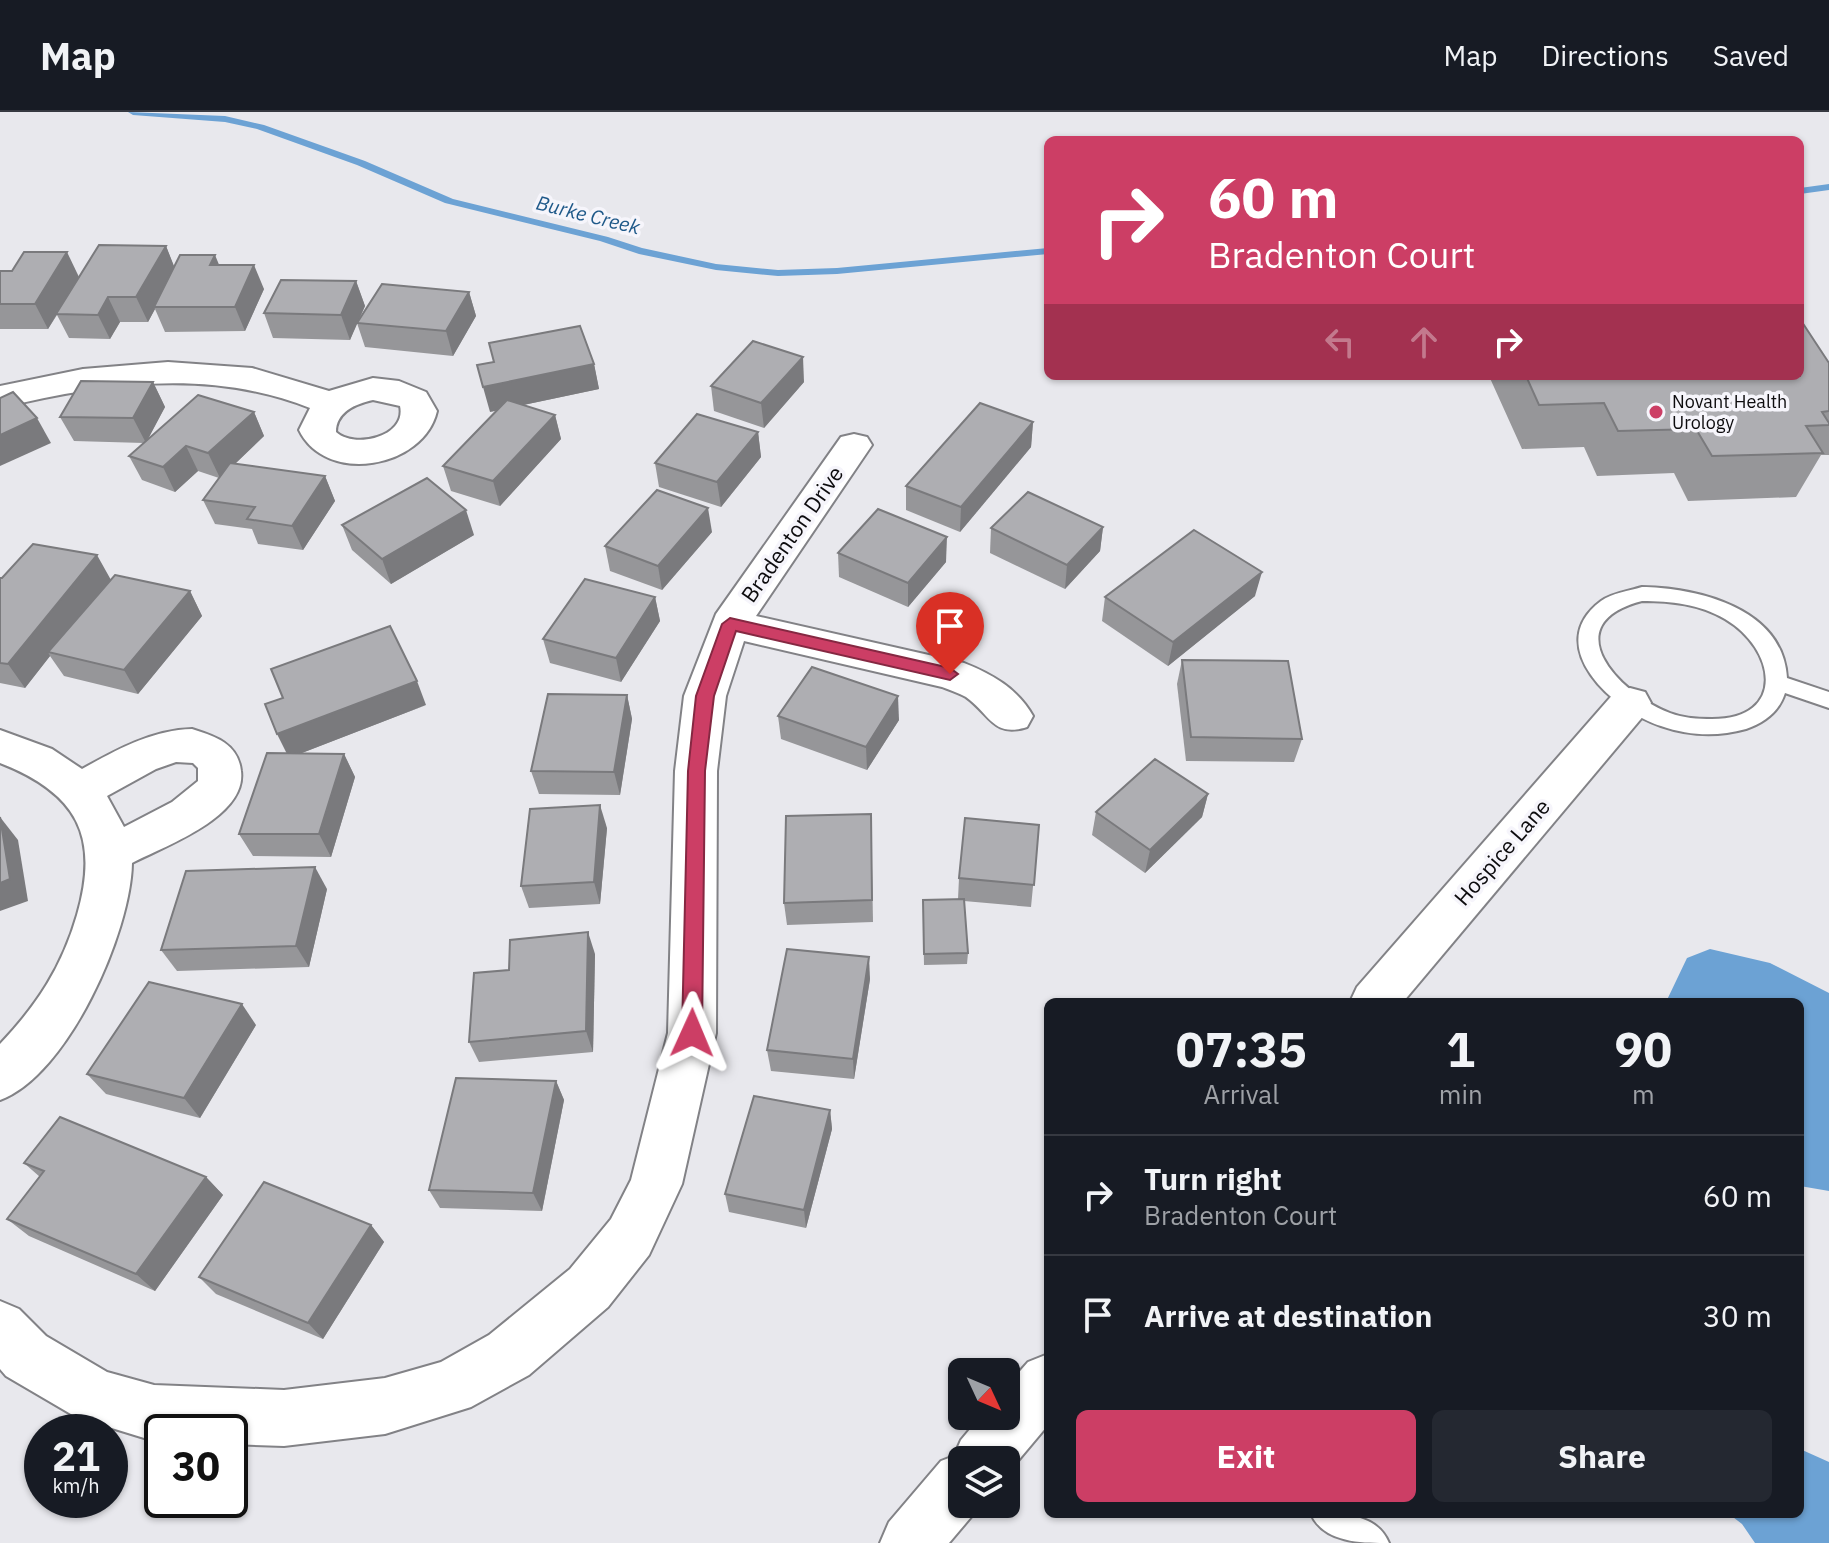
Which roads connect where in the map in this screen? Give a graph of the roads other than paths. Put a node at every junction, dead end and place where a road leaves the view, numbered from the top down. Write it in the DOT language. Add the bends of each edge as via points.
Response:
graph roads {
  1 [pos="0,397"];
  2 [pos="332,404"];
  3 [pos="854,445"];
  4 [pos="730,624"];
  5 [pos="1779,683"];
  6 [pos="1829,700"];
  7 [pos="1630,703"];
  8 [pos="1012,716"];
  9 [pos="0,746"];
  10 [pos="78,792"];
  11 [pos="110,853"];
  12 [pos="1377,998"];
  13 [pos="0,1078"];
  14 [pos="0,1328"];
  15 [pos="1044,1387"];
  16 [pos="993,1446"];
  17 [pos="948,1498"];
  18 [pos="1333,1518"];
  19 [pos="910,1543"];
  20 [pos="1374,1543"];
  1 -- 2 [label="street" via="89,378 190,373 258,378"];
  3 -- 4 [label="street, Bradenton Drive"];
  4 -- 8 [label="street" via="950,674 980,686"];
  4 -- 14 [label="street, Bradenton Drive" via="705,696 696,771 692,1033 656,1184 630,1237 589,1288 509,1355 451,1387 385,1406 284,1418 154,1413 96,1397 26,1356"];
  5 -- 6 [label="lane"];
  5 -- 7 [label="lane" via="1771,703 1755,717 1727,726 1693,726"];
  5 -- 7 [label="lane" via="1775,660 1746,624 1706,602 1642,594 1610,604 1594,620 1588,640 1602,677"];
  7 -- 12 [label="street, Hospice Lane"];
  9 -- 10 [label="street" via="52,769"];
  10 -- 11 [label="street" via="99,817"];
  10 -- 11 [label="street" via="163,747 206,750 219,764 221,781 212,796"];
  11 -- 13 [label="street" via="103,906 68,997"];
  15 -- 16 [label="street"];
  17 -- 19 [label="street"];
  18 -- 20 [label="lane"];
}
